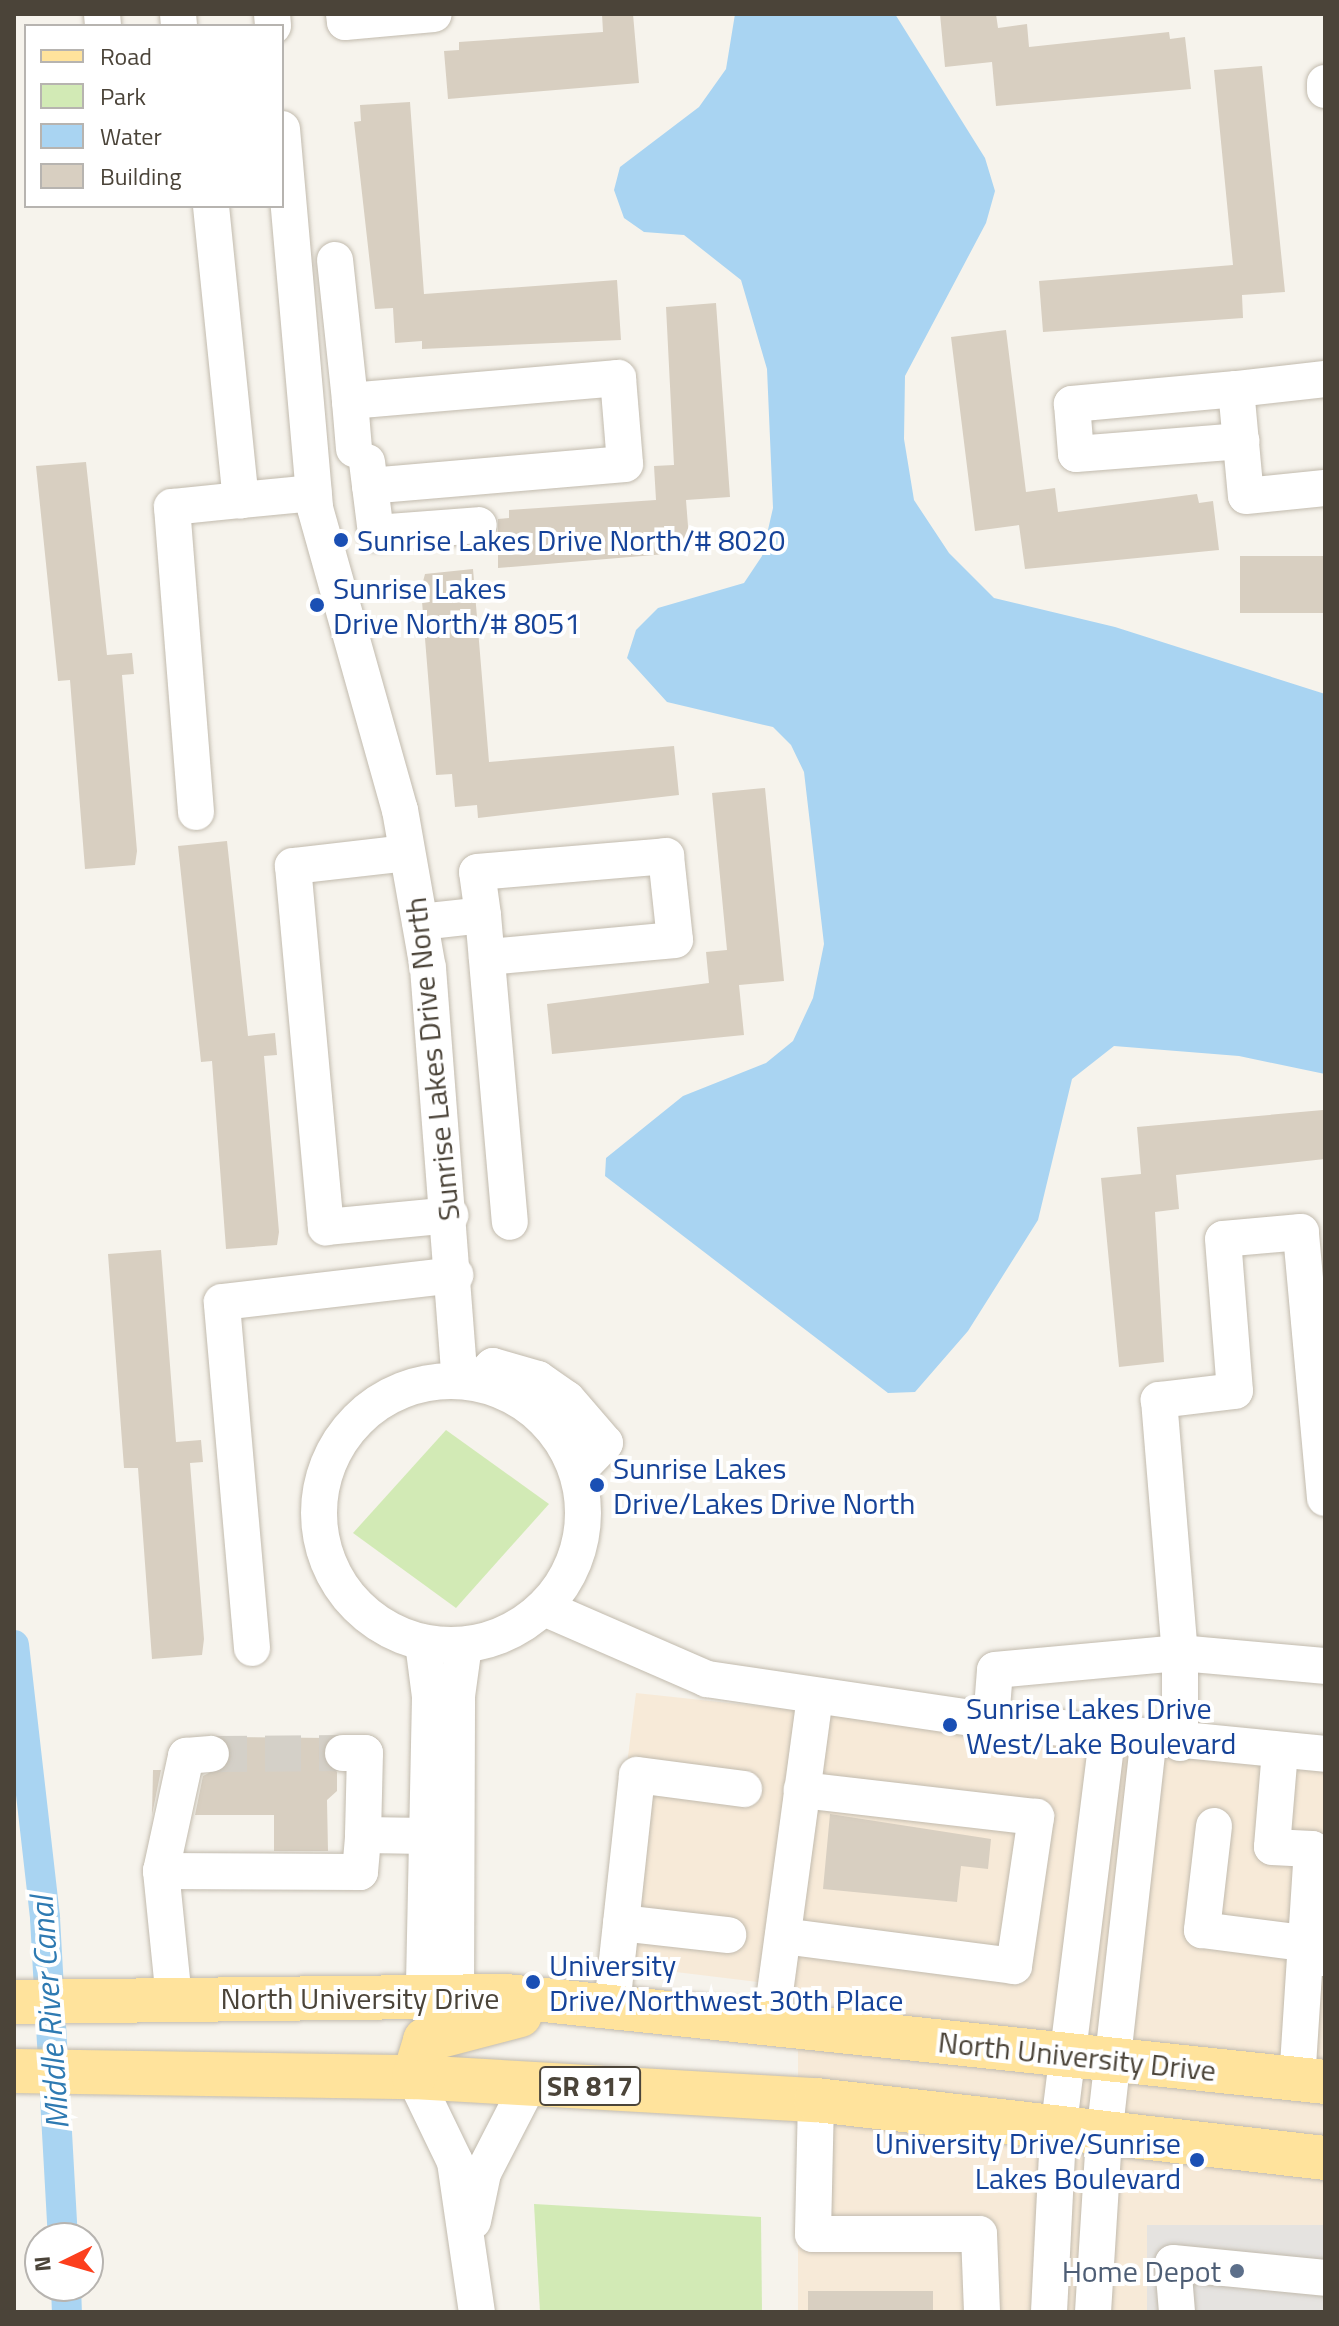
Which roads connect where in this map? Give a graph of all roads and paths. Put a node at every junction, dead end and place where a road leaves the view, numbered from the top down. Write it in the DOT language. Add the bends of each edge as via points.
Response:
graph roads {
  1 [pos="344,14"];
  2 [pos="434,14"];
  3 [pos="1325,83"];
  4 [pos="1325,90"];
  5 [pos="284,152"];
  6 [pos="211,208"];
  7 [pos="297,299"];
  8 [pos="1325,379"];
  9 [pos="1236,389"];
  10 [pos="350,401"];
  11 [pos="1241,441"];
  12 [pos="354,449"];
  13 [pos="311,452"];
  14 [pos="370,486"];
  15 [pos="1325,488"];
  16 [pos="314,493"];
  17 [pos="241,500"];
  18 [pos="479,525"];
  19 [pos="196,812"];
  20 [pos="407,853"];
  21 [pos="483,915"];
  22 [pos="420,922"];
  23 [pos="487,957"];
  24 [pos="450,1215"];
  25 [pos="510,1222"];
  26 [pos="455,1275"];
  27 [pos="468,1382"];
  28 [pos="1325,1498"];
  29 [pos="544,1608"];
  30 [pos="423,1643"];
  31 [pos="464,1645"];
  32 [pos="252,1648"];
  33 [pos="1180,1653"];
  34 [pos="1325,1666"];
  35 [pos="815,1696"];
  36 [pos="991,1721"];
  37 [pos="1108,1733"];
  38 [pos="1165,1740"];
  39 [pos="1280,1751"];
  40 [pos="343,1753"];
  41 [pos="211,1754"];
  42 [pos="1325,1754"];
  43 [pos="744,1789"];
  44 [pos="802,1790"];
  45 [pos="1214,1826"];
  46 [pos="363,1835"];
  47 [pos="429,1836"];
  48 [pos="161,1871"];
  49 [pos="621,1923"];
  50 [pos="728,1935"];
  51 [pos="783,1936"];
  52 [pos="1314,1950"];
  53 [pos="440,1995"];
  54 [pos="174,1999"];
  55 [pos="14,2002"];
  56 [pos="597,2005"];
  57 [pos="771,2022"];
  58 [pos="1091,2060"];
  59 [pos="14,2071"];
  60 [pos="414,2077"];
  61 [pos="1311,2081"];
  62 [pos="530,2082"];
  63 [pos="816,2100"];
  64 [pos="1058,2132"];
  65 [pos="1104,2137"];
  66 [pos="1325,2158"];
  67 [pos="471,2235"];
  68 [pos="1325,2278"];
  69 [pos="477,2312"];
  70 [pos="982,2312"];
  71 [pos="1049,2312"];
  72 [pos="1093,2312"];
  73 [pos="1177,2312"];
  1 -- 2 [label="street" via="345,22"];
  3 -- 4 [label="street"];
  5 -- 7 [label="street, Sunrise Lakes Drive North"];
  6 -- 17 [label="street"];
  7 -- 10 [label="street" via="337,277"];
  7 -- 13 [label="street, Sunrise Lakes Drive North"];
  8 -- 9 [label="street"];
  9 -- 11 [label="street"];
  9 -- 11 [label="street" via="1072,404 1076,454"];
  10 -- 12 [label="street"];
  10 -- 14 [label="street" via="618,378 625,464"];
  11 -- 15 [label="street" via="1246,496"];
  12 -- 13 [label="street"];
  12 -- 14 [label="street" via="365,448"];
  13 -- 16 [label="street, Sunrise Lakes Drive North"];
  14 -- 18 [label="street" via="376,533"];
  16 -- 17 [label="street"];
  16 -- 20 [label="street, Sunrise Lakes Drive North"];
  17 -- 19 [label="street" via="172,507"];
  20 -- 22 [label="street, Sunrise Lakes Drive North"];
  20 -- 24 [label="street" via="293,866 326,1227"];
  21 -- 22 [label="street"];
  21 -- 23 [label="street"];
  21 -- 23 [label="street" via="477,872 666,856 675,940"];
  22 -- 24 [label="street, Sunrise Lakes Drive North"];
  23 -- 25 [label="street"];
  24 -- 26 [label="street, Sunrise Lakes Drive North"];
  26 -- 27 [label="street, Sunrise Lakes Drive North"];
  26 -- 32 [label="street" via="222,1302"];
  27 -- 29 [label="street" via="533,1408 560,1437 577,1472 580,1545"];
  27 -- 30 [label="street" via="407,1389 368,1409 329,1462 320,1494 324,1548 342,1589 364,1613"];
  28 -- 33 [label="street" via="1301,1232 1223,1239 1235,1391 1159,1400"];
  29 -- 31 [label="street" via="493,1639"];
  29 -- 35 [label="street" via="707,1679"];
  30 -- 31 [label="street"];
  30 -- 47 [label="street" via="430,1697"];
  31 -- 53 [label="street"];
  33 -- 34 [label="street"];
  33 -- 36 [label="street" via="995,1670"];
  33 -- 38 [label="street"];
  35 -- 36 [label="street"];
  35 -- 44 [label="street"];
  36 -- 37 [label="street"];
  37 -- 38 [label="street"];
  37 -- 58 [label="street"];
  38 -- 39 [label="street"];
  38 -- 58 [label="street"];
  39 -- 42 [label="street"];
  39 -- 52 [label="street" via="1272,1847 1312,1849"];
  40 -- 46 [label="street" via="365,1753"];
  41 -- 48 [label="street" via="186,1756"];
  43 -- 49 [label="street" via="637,1775"];
  44 -- 51 [label="street"];
  44 -- 51 [label="street" via="1036,1817 1014,1966"];
  45 -- 52 [label="street" via="1202,1930"];
  46 -- 47 [label="street"];
  46 -- 48 [label="street" via="360,1872"];
  47 -- 53 [label="street"];
  48 -- 54 [label="street"];
  49 -- 50 [label="street"];
  49 -- 56 [label="street"];
  51 -- 57 [label="street"];
  52 -- 61 [label="street"];
  53 -- 54 [label="main road, North University Drive"];
  53 -- 56 [label="main road, North University Drive"];
  54 -- 55 [label="main road, North University Drive"];
  56 -- 57 [label="main road, North University Drive"];
  56 -- 60 [label="main road" via="444,2030 425,2040"];
  57 -- 58 [label="main road, North University Drive"];
  58 -- 61 [label="main road, North University Drive"];
  58 -- 64 [label="street"];
  58 -- 65 [label="street"];
  59 -- 60 [label="main road, SR 817"];
  60 -- 62 [label="main road, SR 817"];
  60 -- 67 [label="street" via="455,2162"];
  62 -- 63 [label="main road, SR 817"];
  62 -- 67 [label="street" via="483,2173"];
  63 -- 64 [label="main road, SR 817"];
  63 -- 70 [label="street" via="813,2234 979,2234"];
  64 -- 65 [label="main road, SR 817"];
  64 -- 71 [label="street"];
  65 -- 66 [label="main road, SR 817"];
  65 -- 72 [label="street"];
  67 -- 69 [label="street"];
  68 -- 73 [label="street" via="1173,2263"];
}
